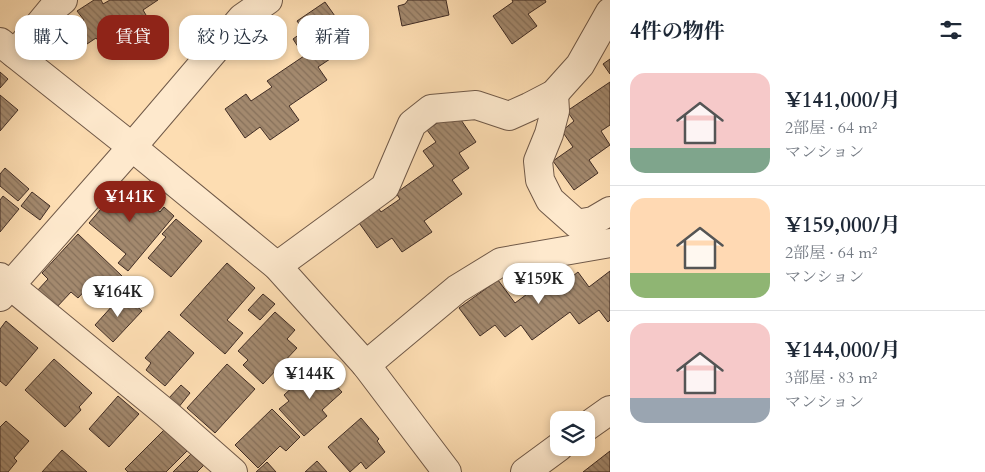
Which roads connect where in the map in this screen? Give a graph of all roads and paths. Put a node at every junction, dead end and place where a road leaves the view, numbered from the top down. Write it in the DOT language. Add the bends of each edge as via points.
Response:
graph roads {
  1 [pos="63,0"];
  2 [pos="268,0"];
  3 [pos="610,12"];
  4 [pos="8,48"];
  5 [pos="554,94"];
  6 [pos="132,146"];
  7 [pos="610,210"];
  8 [pos="610,244"];
  9 [pos="277,266"];
  10 [pos="3,286"];
  11 [pos="366,365"];
  12 [pos="610,410"];
  13 [pos="595,421"];
  14 [pos="550,454"];
  15 [pos="234,472"];
  16 [pos="446,472"];
  17 [pos="525,472"];
  1 -- 4 [label="street"];
  2 -- 6 [label="street" via="242,18"];
  3 -- 5 [label="street" via="580,65"];
  4 -- 6 [label="street"];
  5 -- 7 [label="street" via="555,111 538,160 540,180 550,200 577,224 593,221"];
  5 -- 9 [label="street" via="509,116 476,106 432,109 412,124 385,187"];
  6 -- 9 [label="street"];
  6 -- 10 [label="street"];
  8 -- 11 [label="street" via="501,262 457,289"];
  9 -- 11 [label="street"];
  10 -- 15 [label="street" via="173,419"];
  11 -- 16 [label="street"];
  12 -- 13 [label="street"];
  14 -- 17 [label="street"];
}
